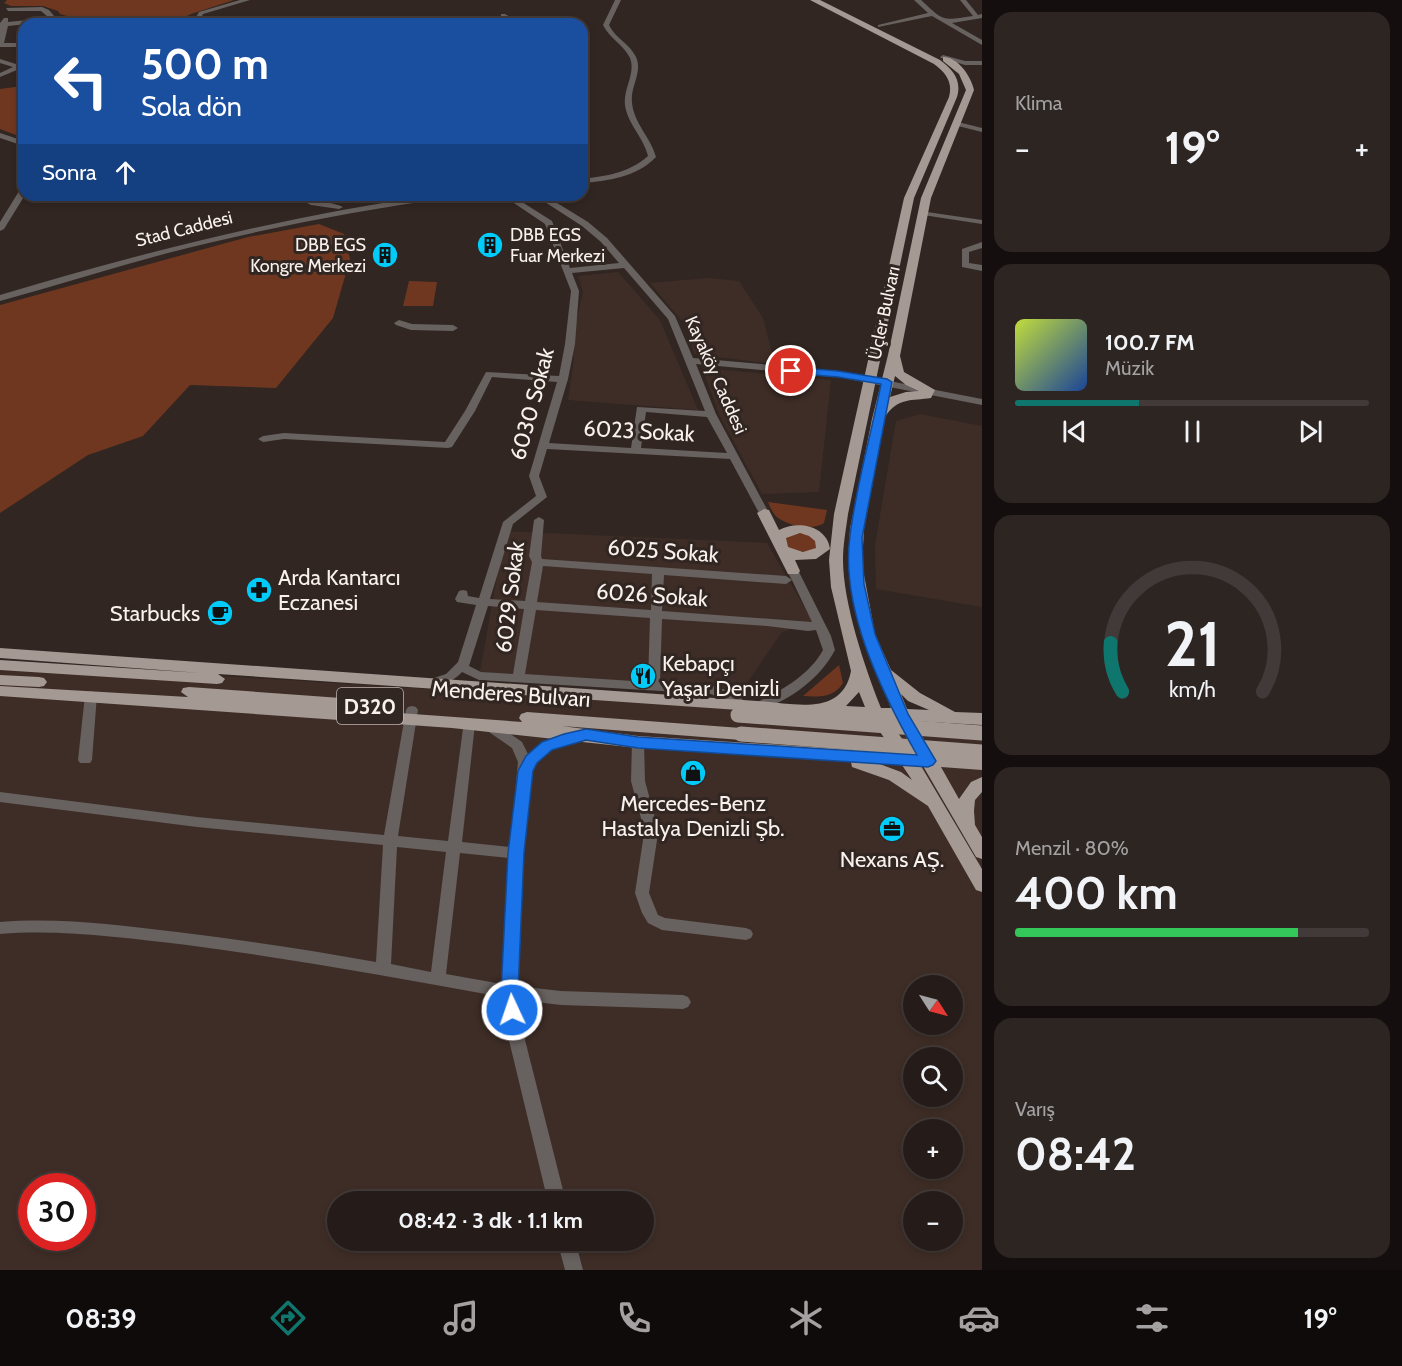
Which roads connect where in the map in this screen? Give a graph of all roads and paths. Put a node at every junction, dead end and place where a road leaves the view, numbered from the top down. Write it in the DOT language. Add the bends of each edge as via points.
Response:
graph roads {
  1 [pos="247,0"];
  2 [pos="618,0"];
  3 [pos="814,0"];
  4 [pos="828,0"];
  5 [pos="917,0"];
  6 [pos="963,0"];
  7 [pos="0,4"];
  8 [pos="8,9"];
  9 [pos="933,14"];
  10 [pos="503,15"];
  11 [pos="980,16"];
  12 [pos="55,18"];
  13 [pos="198,18"];
  14 [pos="508,18"];
  15 [pos="947,22"];
  16 [pos="18,24"];
  17 [pos="3,25"];
  18 [pos="880,26"];
  19 [pos="982,43"];
  20 [pos="0,45"];
  21 [pos="18,45"];
  22 [pos="943,57"];
  23 [pos="0,61"];
  24 [pos="982,64"];
  25 [pos="18,65"];
  26 [pos="18,67"];
  27 [pos="0,75"];
  28 [pos="967,79"];
  29 [pos="957,123"];
  30 [pos="982,130"];
  31 [pos="0,135"];
  32 [pos="18,142"];
  33 [pos="588,180"];
  34 [pos="18,200"];
  35 [pos="311,201"];
  36 [pos="394,201"];
  37 [pos="515,201"];
  38 [pos="548,201"];
  39 [pos="355,208"];
  40 [pos="923,213"];
  41 [pos="982,222"];
  42 [pos="0,229"];
  43 [pos="982,245"];
  44 [pos="624,264"];
  45 [pos="982,268"];
  46 [pos="566,271"];
  47 [pos="0,298"];
  48 [pos="399,323"];
  49 [pos="453,328"];
  50 [pos="894,355"];
  51 [pos="690,361"];
  52 [pos="563,379"];
  53 [pos="870,381"];
  54 [pos="886,384"];
  55 [pos="929,393"];
  56 [pos="982,402"];
  57 [pos="982,408"];
  58 [pos="711,414"];
  59 [pos="878,418"];
  60 [pos="263,440"];
  61 [pos="544,446"];
  62 [pos="636,450"];
  63 [pos="732,456"];
  64 [pos="764,513"];
  65 [pos="841,514"];
  66 [pos="539,520"];
  67 [pos="793,530"];
  68 [pos="810,531"];
  69 [pos="779,544"];
  70 [pos="806,557"];
  71 [pos="538,562"];
  72 [pos="658,570"];
  73 [pos="836,571"];
  74 [pos="793,574"];
  75 [pos="463,594"];
  76 [pos="483,602"];
  77 [pos="531,606"];
  78 [pos="656,614"];
  79 [pos="819,625"];
  80 [pos="0,653"];
  81 [pos="0,665"];
  82 [pos="465,667"];
  83 [pos="882,670"];
  84 [pos="859,671"];
  85 [pos="297,675"];
  86 [pos="518,678"];
  87 [pos="0,680"];
  88 [pos="431,684"];
  89 [pos="654,686"];
  90 [pos="340,687"];
  91 [pos="489,687"];
  92 [pos="0,691"];
  93 [pos="91,695"];
  94 [pos="271,704"];
  95 [pos="746,709"];
  96 [pos="805,709"];
  97 [pos="825,709"];
  98 [pos="875,712"];
  99 [pos="411,714"];
  100 [pos="901,714"];
  101 [pos="965,718"];
  102 [pos="982,719"];
  103 [pos="469,724"];
  104 [pos="486,725"];
  105 [pos="982,733"];
  106 [pos="586,734"];
  107 [pos="638,742"];
  108 [pos="982,752"];
  109 [pos="808,754"];
  110 [pos="832,756"];
  111 [pos="85,760"];
  112 [pos="909,760"];
  113 [pos="928,761"];
  114 [pos="974,764"];
  115 [pos="526,771"];
  116 [pos="982,783"];
  117 [pos="0,797"];
  118 [pos="937,808"];
  119 [pos="967,826"];
  120 [pos="390,842"];
  121 [pos="454,848"];
  122 [pos="982,852"];
  123 [pos="516,853"];
  124 [pos="982,885"];
  125 [pos="0,928"];
  126 [pos="746,934"];
  127 [pos="383,969"];
  128 [pos="438,978"];
  129 [pos="509,992"];
  130 [pos="683,1002"];
  131 [pos="553,1191"];
  132 [pos="569,1251"];
  133 [pos="574,1270"];
  1 -- 13 [label="street" via="201,13"];
  2 -- 33 [label="street" via="607,21 608,30 634,59 629,110 652,156 646,164 628,172"];
  3 -- 53 [label="main road, Üçler Bulvarı" via="936,62 955,84 953,97 909,198"];
  4 -- 18 [label="main road"];
  5 -- 9 [label="street"];
  6 -- 11 [label="street"];
  7 -- 8 [label="street"];
  8 -- 12 [label="street" via="42,9"];
  8 -- 17 [label="street"];
  9 -- 15 [label="street"];
  9 -- 18 [label="street"];
  10 -- 14 [label="street"];
  11 -- 15 [label="street"];
  15 -- 19 [label="street"];
  16 -- 17 [label="street"];
  17 -- 20 [label="street"];
  18 -- 22 [label="main road"];
  20 -- 21 [label="street"];
  22 -- 24 [label="street"];
  22 -- 28 [label="main road"];
  23 -- 25 [label="street"];
  24 -- 28 [label="street" via="970,70"];
  26 -- 27 [label="street"];
  28 -- 29 [label="main road, Üçler Bulvarı" via="970,90"];
  29 -- 30 [label="street"];
  29 -- 40 [label="main road, Üçler Bulvarı"];
  31 -- 32 [label="street"];
  34 -- 42 [label="street"];
  35 -- 39 [label="street"];
  36 -- 39 [label="street, Stad Caddesi"];
  37 -- 46 [label="street, 6030 Sokak" via="549,223"];
  38 -- 44 [label="street, Kayaköy Caddesi" via="585,224"];
  39 -- 47 [label="street, Stad Caddesi" via="184,245"];
  40 -- 41 [label="street"];
  40 -- 50 [label="main road, Üçler Bulvarı"];
  43 -- 45 [label="street" via="965,251 965,265"];
  44 -- 46 [label="street"];
  44 -- 51 [label="street, Kayaköy Caddesi" via="672,318"];
  46 -- 52 [label="street, 6030 Sokak" via="575,295"];
  48 -- 49 [label="street"];
  50 -- 54 [label="main road, Üçler Bulvarı"];
  50 -- 55 [label="main road" via="894,367 900,375"];
  51 -- 53 [label="street"];
  51 -- 58 [label="street, Kayaköy Caddesi"];
  52 -- 60 [label="street" via="489,374 448,444 284,436"];
  52 -- 61 [label="street, 6030 Sokak"];
  53 -- 54 [label="street"];
  53 -- 65 [label="main road, Üçler Bulvarı"];
  54 -- 55 [label="street"];
  54 -- 59 [label="main road, Üçler Bulvarı"];
  55 -- 56 [label="street"];
  55 -- 57 [label="street"];
  55 -- 59 [label="main road" via="901,396"];
  58 -- 62 [label="street" via="641,409"];
  58 -- 63 [label="street, Kayaköy Caddesi"];
  59 -- 83 [label="main road, Üçler Bulvarı" via="857,529 855,564 868,634"];
  61 -- 62 [label="street, 6023 Sokak"];
  61 -- 76 [label="street, 6030 Sokak" via="534,476 542,497 508,522"];
  62 -- 63 [label="street, 6023 Sokak"];
  63 -- 64 [label="street, Kayaköy Caddesi"];
  64 -- 67 [label="main road"];
  64 -- 69 [label="main road"];
  65 -- 68 [label="main road" via="828,527"];
  65 -- 73 [label="main road, Üçler Bulvarı"];
  66 -- 71 [label="street, 6029 Sokak"];
  67 -- 68 [label="main road"];
  67 -- 69 [label="main road" via="782,534"];
  68 -- 70 [label="main road" via="824,545 819,553"];
  69 -- 70 [label="main road" via="790,554"];
  69 -- 74 [label="main road"];
  70 -- 73 [label="main road" via="822,559"];
  70 -- 74 [label="main road" via="797,562"];
  71 -- 72 [label="street, 6025 Sokak"];
  71 -- 77 [label="street, 6029 Sokak"];
  72 -- 74 [label="street, 6025 Sokak"];
  72 -- 78 [label="street"];
  73 -- 84 [label="main road, Üçler Bulvarı"];
  74 -- 79 [label="street"];
  75 -- 76 [label="street, 6026 Sokak" via="461,599"];
  76 -- 77 [label="street, 6026 Sokak"];
  76 -- 82 [label="street, 6030 Sokak"];
  77 -- 78 [label="street, 6026 Sokak"];
  77 -- 86 [label="street, 6029 Sokak"];
  78 -- 79 [label="street, 6026 Sokak"];
  78 -- 89 [label="street"];
  79 -- 95 [label="street" via="829,645 825,657 783,694"];
  80 -- 85 [label="main road"];
  81 -- 90 [label="main road, Menderes Bulvarı / D320"];
  82 -- 86 [label="street" via="479,676"];
  82 -- 88 [label="street"];
  82 -- 91 [label="street" via="472,678"];
  83 -- 100 [label="main road, Üçler Bulvarı"];
  83 -- 101 [label="main road" via="914,697"];
  84 -- 97 [label="main road" via="853,693"];
  84 -- 98 [label="main road, Üçler Bulvarı"];
  85 -- 88 [label="main road"];
  85 -- 90 [label="main road"];
  86 -- 89 [label="street"];
  87 -- 94 [label="main road"];
  88 -- 91 [label="main road"];
  89 -- 95 [label="street" via="712,690"];
  90 -- 95 [label="main road, Menderes Bulvarı / D320"];
  91 -- 95 [label="main road"];
  92 -- 93 [label="main road"];
  93 -- 94 [label="main road"];
  93 -- 111 [label="street"];
  94 -- 99 [label="main road"];
  95 -- 96 [label="main road"];
  95 -- 105 [label="main road, Menderes Bulvarı / D320, bridge"];
  96 -- 97 [label="main road"];
  96 -- 109 [label="main road" via="822,718 832,730 828,746"];
  97 -- 98 [label="main road"];
  98 -- 100 [label="main road"];
  98 -- 112 [label="main road, Üçler Bulvarı"];
  99 -- 103 [label="main road"];
  99 -- 108 [label="main road, Menderes Bulvarı / D320, bridge"];
  99 -- 120 [label="street"];
  100 -- 101 [label="main road"];
  100 -- 113 [label="main road, Üçler Bulvarı"];
  101 -- 102 [label="main road"];
  101 -- 114 [label="main road" via="938,722 931,738 950,757"];
  103 -- 104 [label="main road"];
  103 -- 121 [label="street"];
  104 -- 106 [label="main road"];
  104 -- 115 [label="street" via="517,745 523,753"];
  106 -- 107 [label="main road"];
  106 -- 115 [label="street" via="542,749"];
  107 -- 109 [label="main road"];
  107 -- 126 [label="street" via="638,781 649,822 642,893 647,909 662,924"];
  109 -- 110 [label="main road"];
  110 -- 112 [label="main road"];
  110 -- 118 [label="main road" via="895,776"];
  112 -- 113 [label="main road"];
  112 -- 118 [label="main road, Üçler Bulvarı"];
  113 -- 114 [label="main road"];
  113 -- 119 [label="main road, Üçler Bulvarı"];
  115 -- 123 [label="street"];
  116 -- 119 [label="main road" via="965,804"];
  117 -- 120 [label="street"];
  118 -- 124 [label="main road, Üçler Bulvarı"];
  119 -- 122 [label="main road, Üçler Bulvarı"];
  120 -- 121 [label="street"];
  120 -- 127 [label="street"];
  121 -- 123 [label="street"];
  121 -- 128 [label="street"];
  123 -- 129 [label="street"];
  125 -- 127 [label="street" via="112,930 281,951"];
  127 -- 128 [label="street"];
  128 -- 129 [label="street"];
  129 -- 130 [label="street" via="561,998"];
  129 -- 131 [label="street"];
  132 -- 133 [label="street"];
}
